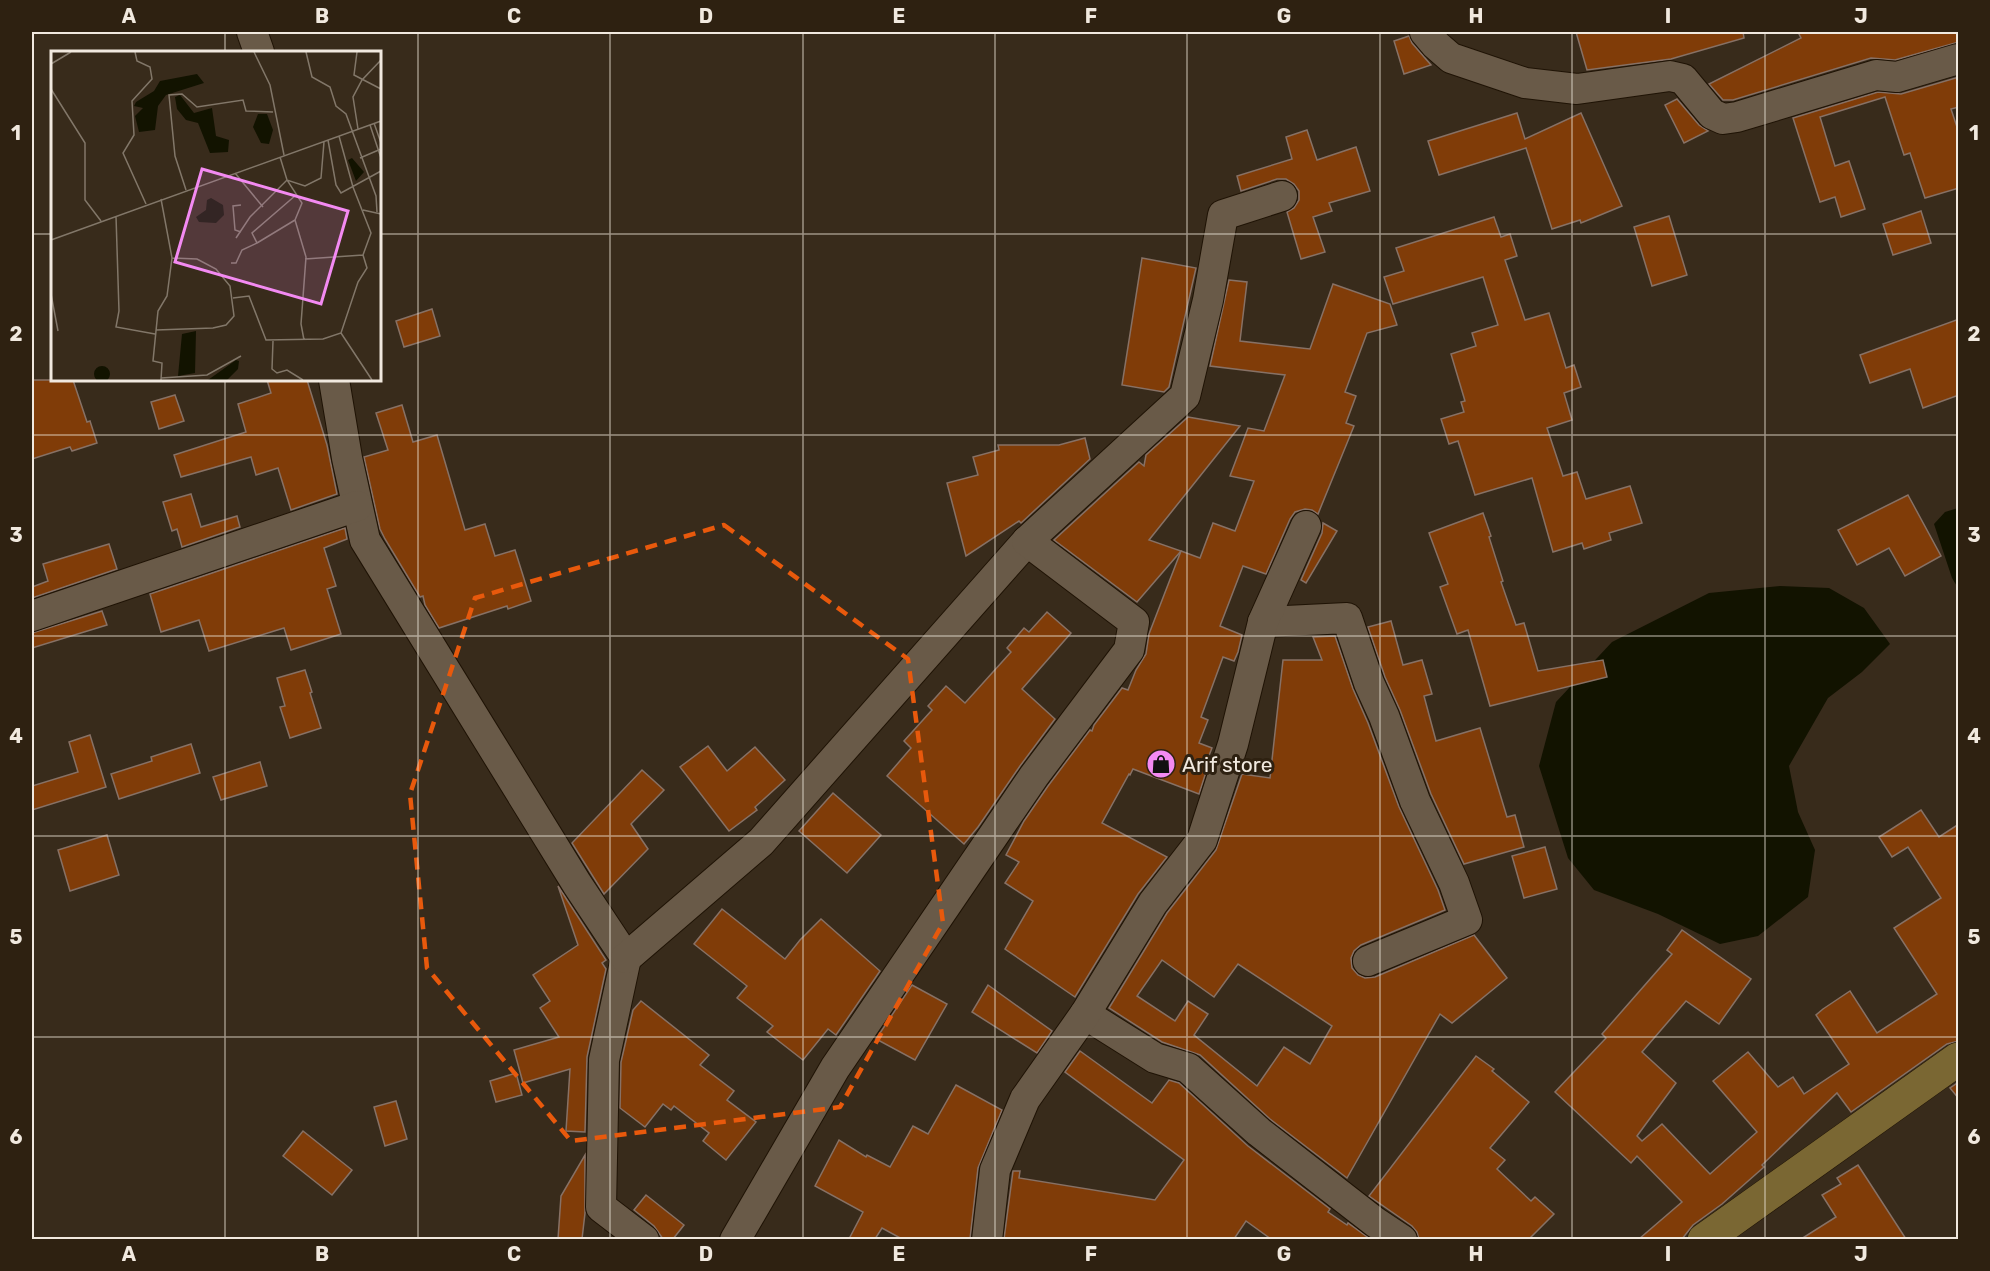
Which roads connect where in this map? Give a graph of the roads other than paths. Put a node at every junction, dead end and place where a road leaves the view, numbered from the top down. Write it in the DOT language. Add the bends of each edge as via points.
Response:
graph roads {
  1 [pos="252,32"];
  2 [pos="1425,32"];
  3 [pos="259,51"];
  4 [pos="1959,59"];
  5 [pos="1282,196"];
  6 [pos="334,381"];
  7 [pos="357,506"];
  8 [pos="1306,526"];
  9 [pos="1027,541"];
  10 [pos="32,616"];
  11 [pos="1263,622"];
  12 [pos="626,958"];
  13 [pos="1368,961"];
  14 [pos="1084,1014"];
  15 [pos="1959,1059"];
  16 [pos="644,1239"];
  17 [pos="735,1239"];
  18 [pos="987,1239"];
  19 [pos="1402,1239"];
  20 [pos="1704,1239"];
  1 -- 3 [label="street"];
  2 -- 4 [label="street" via="1451,58 1525,83 1577,89 1678,77 1712,114 1723,119 1876,75 1897,77"];
  5 -- 9 [label="street" via="1223,214 1185,396"];
  6 -- 7 [label="street"];
  7 -- 10 [label="street"];
  7 -- 12 [label="street" via="365,540"];
  8 -- 11 [label="street"];
  9 -- 12 [label="street" via="761,842"];
  9 -- 17 [label="street" via="1134,621 1129,650 1034,776 835,1068"];
  11 -- 13 [label="street" via="1347,618 1415,801 1467,920"];
  11 -- 14 [label="street" via="1233,744 1202,840 1153,903"];
  12 -- 16 [label="street" via="604,1060 601,1207"];
  14 -- 18 [label="street" via="1024,1099 994,1170"];
  14 -- 19 [label="street" via="1155,1058 1188,1068 1258,1132"];
  15 -- 20 [label="street"];
}
